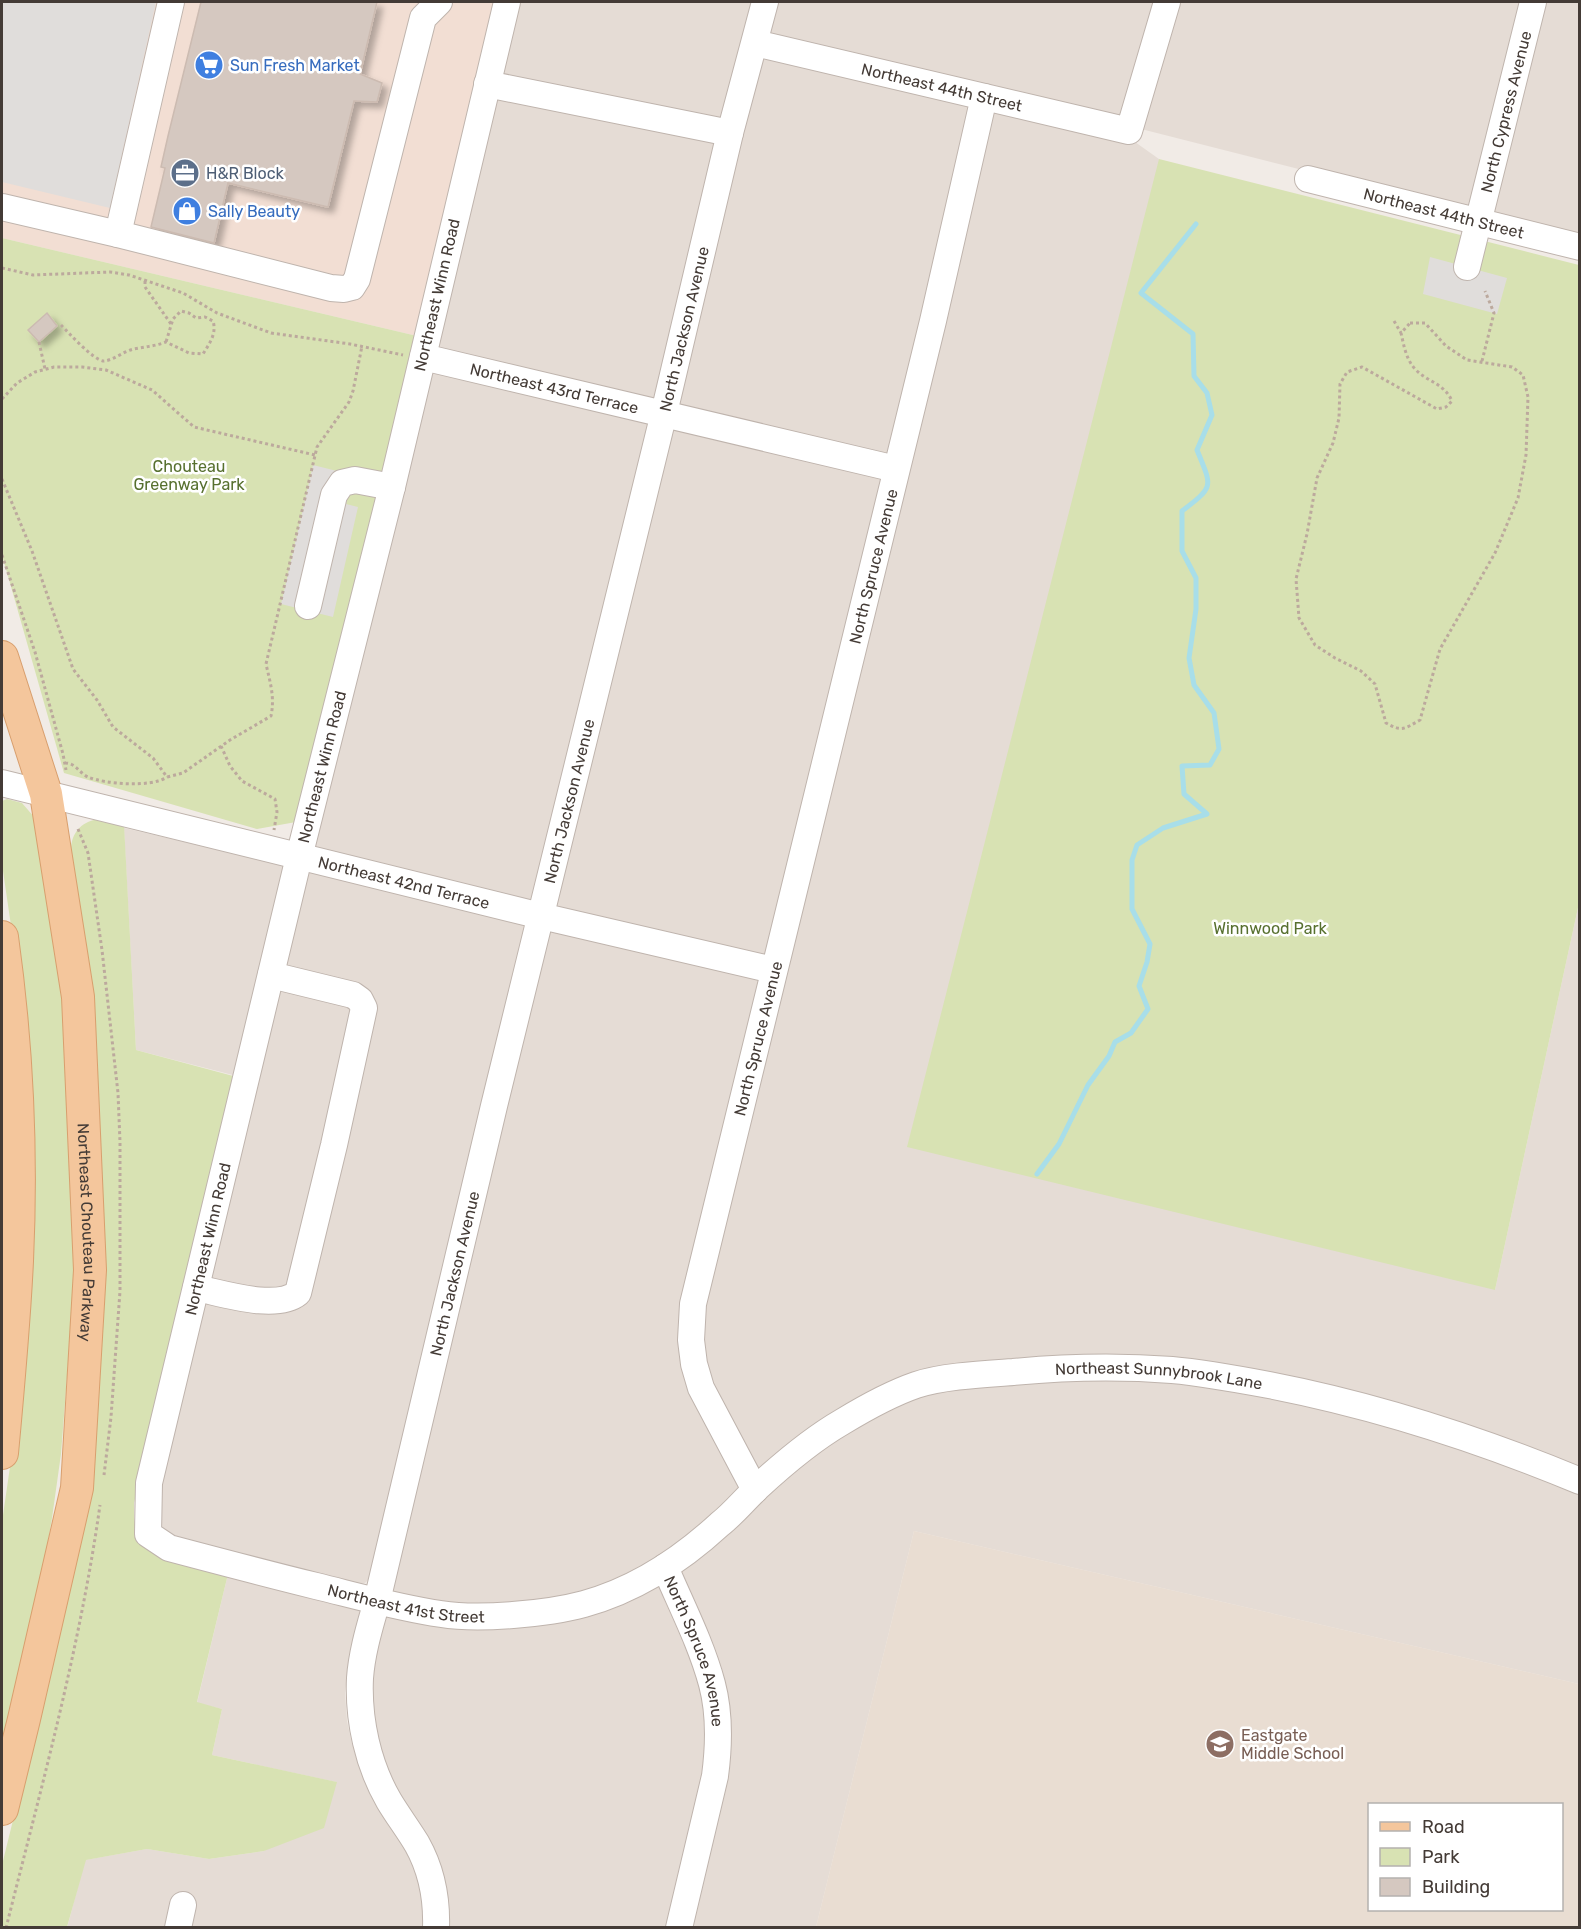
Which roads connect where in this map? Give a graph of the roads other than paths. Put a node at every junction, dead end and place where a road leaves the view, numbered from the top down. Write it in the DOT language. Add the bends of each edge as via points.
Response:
graph roads {
  1 [pos="171,2"];
  2 [pos="439,2"];
  3 [pos="507,2"];
  4 [pos="765,2"];
  5 [pos="1167,2"];
  6 [pos="1533,2"];
  7 [pos="755,43"];
  8 [pos="487,84"];
  9 [pos="984,97"];
  10 [pos="730,132"];
  11 [pos="1308,179"];
  12 [pos="2,207"];
  13 [pos="1479,221"];
  14 [pos="118,234"];
  15 [pos="1580,247"];
  16 [pos="1467,267"];
  17 [pos="423,357"];
  18 [pos="664,413"];
  19 [pos="896,469"];
  20 [pos="392,487"];
  21 [pos="308,606"];
  22 [pos="2,657"];
  23 [pos="2,783"];
  24 [pos="45,794"];
  25 [pos="299,857"];
  26 [pos="541,916"];
  27 [pos="2,937"];
  28 [pos="773,970"];
  29 [pos="271,975"];
  30 [pos="196,1287"];
  31 [pos="2,1453"];
  32 [pos="1580,1481"];
  33 [pos="755,1490"];
  34 [pos="148,1534"];
  35 [pos="665,1567"];
  36 [pos="377,1601"];
  37 [pos="2,1809"];
  38 [pos="436,1928"];
  39 [pos="679,1928"];
  1 -- 14 [label="street"];
  2 -- 14 [label="street" via="423,18 352,287 331,288"];
  3 -- 8 [label="street, Northeast Winn Road"];
  4 -- 7 [label="street, North Jackson Avenue"];
  5 -- 9 [label="street, Northeast 44th Street" via="1130,131"];
  6 -- 13 [label="street, North Cypress Avenue"];
  7 -- 9 [label="street, Northeast 44th Street"];
  7 -- 10 [label="street, North Jackson Avenue"];
  8 -- 10 [label="street"];
  8 -- 17 [label="street, Northeast Winn Road"];
  9 -- 19 [label="street, North Spruce Avenue"];
  10 -- 18 [label="street, North Jackson Avenue"];
  11 -- 13 [label="street, Northeast 44th Street"];
  12 -- 14 [label="street"];
  13 -- 15 [label="street, Northeast 44th Street"];
  13 -- 16 [label="street, North Cypress Avenue"];
  17 -- 18 [label="street, Northeast 43rd Terrace"];
  17 -- 20 [label="street, Northeast Winn Road"];
  18 -- 19 [label="street, Northeast 43rd Terrace"];
  18 -- 26 [label="street, North Jackson Avenue"];
  19 -- 28 [label="street, North Spruce Avenue"];
  20 -- 21 [label="street" via="355,480 342,483 334,495"];
  20 -- 25 [label="street, Northeast Winn Road"];
  22 -- 24 [label="main road, Northeast Chouteau Parkway"];
  23 -- 24 [label="street, Northeast 42nd Terrace"];
  24 -- 25 [label="street, Northeast 42nd Terrace"];
  24 -- 37 [label="main road, Northeast Chouteau Parkway" via="78,997 90,1270 77,1488"];
  25 -- 26 [label="street, Northeast 42nd Terrace"];
  25 -- 29 [label="street, Northeast Winn Road"];
  26 -- 28 [label="street, Northeast 42nd Terrace"];
  26 -- 36 [label="street, North Jackson Avenue"];
  27 -- 31 [label="main road" via="15,1063 19,1171 13,1331"];
  28 -- 33 [label="street, North Spruce Avenue" via="696,1292 691,1340 701,1388"];
  29 -- 30 [label="street, Northeast Winn Road"];
  29 -- 30 [label="street" via="353,995 364,1008 334,1145 298,1293 291,1299 273,1301"];
  30 -- 34 [label="street, Northeast Winn Road" via="149,1484"];
  32 -- 33 [label="street, Northeast Sunnybrook Lane" via="1451,1432 1370,1408 1234,1379 1173,1370 1117,1368 1041,1370 919,1383 840,1423 783,1464"];
  33 -- 35 [label="street, North Spruce Avenue" via="695,1546"];
  34 -- 36 [label="street, Northeast 41st Street" via="169,1548"];
  35 -- 36 [label="street, Northeast 41st Street" via="621,1590 552,1610 445,1615"];
  35 -- 39 [label="street, North Spruce Avenue" via="701,1652 718,1719 716,1776"];
  36 -- 38 [label="street, North Jackson Avenue" via="360,1678 367,1747 378,1780 418,1845 429,1871"];
}
